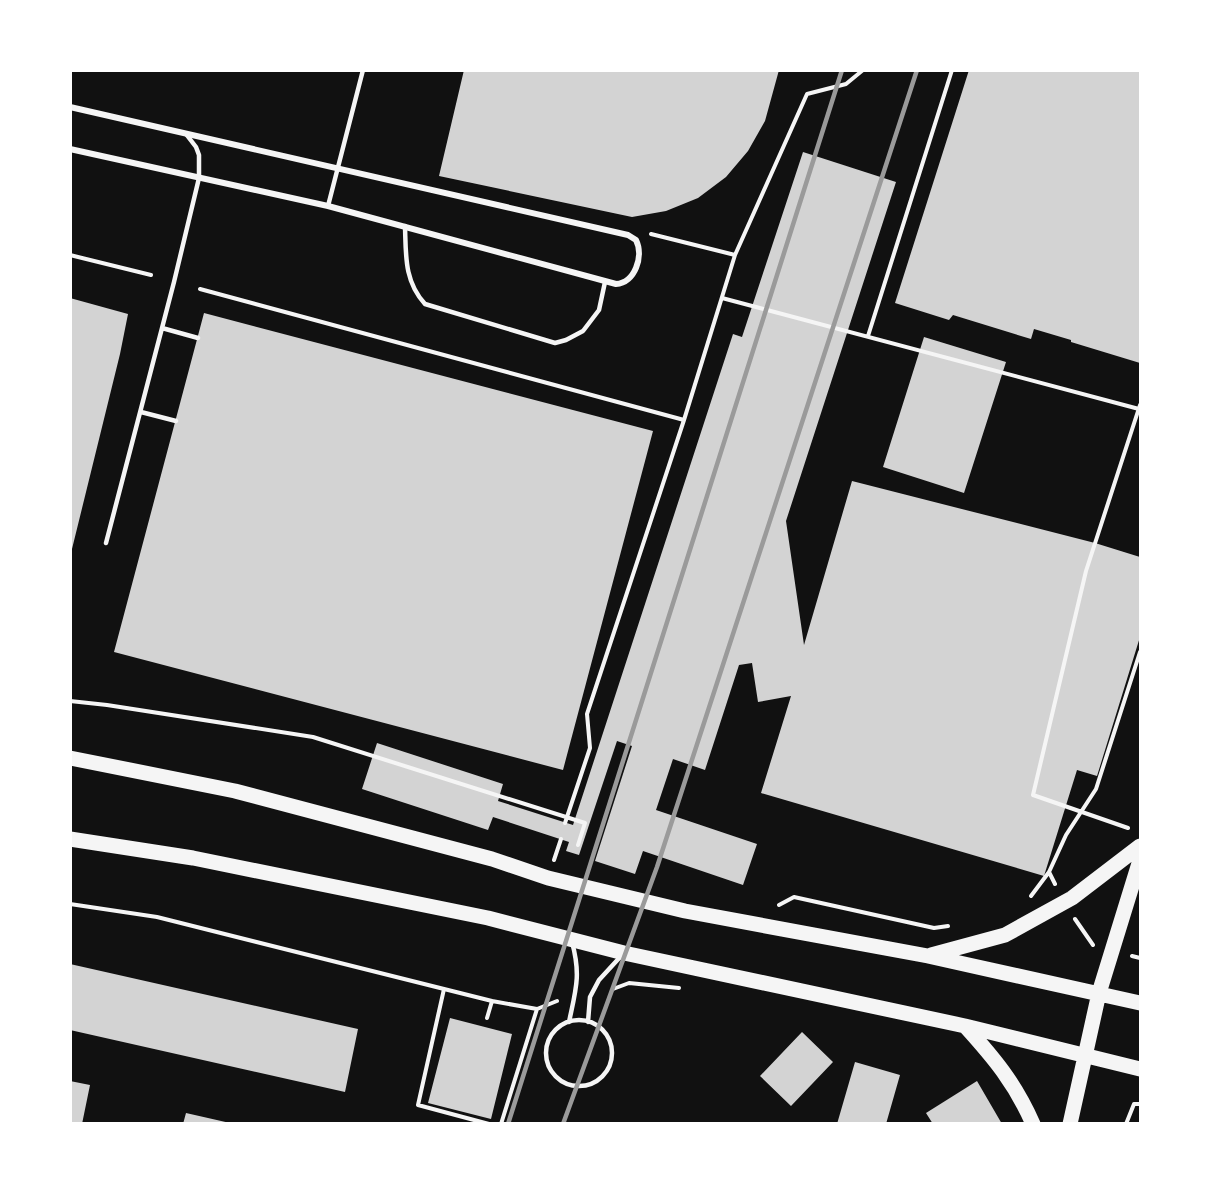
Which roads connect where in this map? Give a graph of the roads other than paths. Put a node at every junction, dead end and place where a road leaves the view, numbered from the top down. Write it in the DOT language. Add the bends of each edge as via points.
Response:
graph roads {
  1 [pos="363,70"];
  2 [pos="70,107"];
  3 [pos="186,134"];
  4 [pos="70,149"];
  5 [pos="337,168"];
  6 [pos="199,178"];
  7 [pos="328,206"];
  8 [pos="405,226"];
  9 [pos="605,282"];
  10 [pos="162,328"];
  11 [pos="198,338"];
  12 [pos="141,412"];
  13 [pos="176,421"];
  14 [pos="106,543"];
  15 [pos="70,758"];
  16 [pos="70,839"];
  17 [pos="1140,846"];
  18 [pos="1140,860"];
  19 [pos="572,939"];
  20 [pos="624,953"];
  21 [pos="928,956"];
  22 [pos="1099,993"];
  23 [pos="1140,1003"];
  24 [pos="569,1022"];
  25 [pos="588,1022"];
  26 [pos="965,1026"];
  27 [pos="1085,1054"];
  28 [pos="1140,1069"];
  29 [pos="1033,1124"];
  30 [pos="1070,1124"];
  1 -- 5 [label="lane"];
  2 -- 3 [label="street"];
  3 -- 5 [label="street"];
  3 -- 6 [label="lane" via="199,156"];
  4 -- 6 [label="street"];
  5 -- 7 [label="lane"];
  5 -- 9 [label="street" via="633,237 639,251 631,278 623,284"];
  6 -- 7 [label="street"];
  6 -- 10 [label="lane"];
  7 -- 8 [label="street"];
  8 -- 9 [label="street"];
  8 -- 9 [label="lane" via="409,281 417,296 425,304 504,329 555,343 566,340 583,331 599,309"];
  10 -- 11 [label="lane"];
  10 -- 12 [label="lane"];
  12 -- 13 [label="lane"];
  12 -- 14 [label="lane"];
  15 -- 21 [label="main road" via="235,791 461,850 548,878 685,910"];
  16 -- 19 [label="main road" via="205,861 488,918"];
  17 -- 21 [label="main road" via="1063,902 1005,935"];
  18 -- 22 [label="main road"];
  19 -- 20 [label="main road"];
  19 -- 24 [label="lane" via="578,981"];
  20 -- 25 [label="lane" via="599,980 590,997"];
  20 -- 26 [label="main road"];
  21 -- 22 [label="main road"];
  22 -- 23 [label="main road"];
  22 -- 27 [label="main road"];
  24 -- 25 [label="lane"];
  24 -- 25 [label="lane" via="562,1024 550,1039 547,1060 559,1079 578,1086 599,1080 611,1062 610,1040 604,1031"];
  26 -- 27 [label="main road"];
  26 -- 29 [label="main road" via="1020,1095"];
  27 -- 28 [label="main road"];
  27 -- 30 [label="main road"];
}
